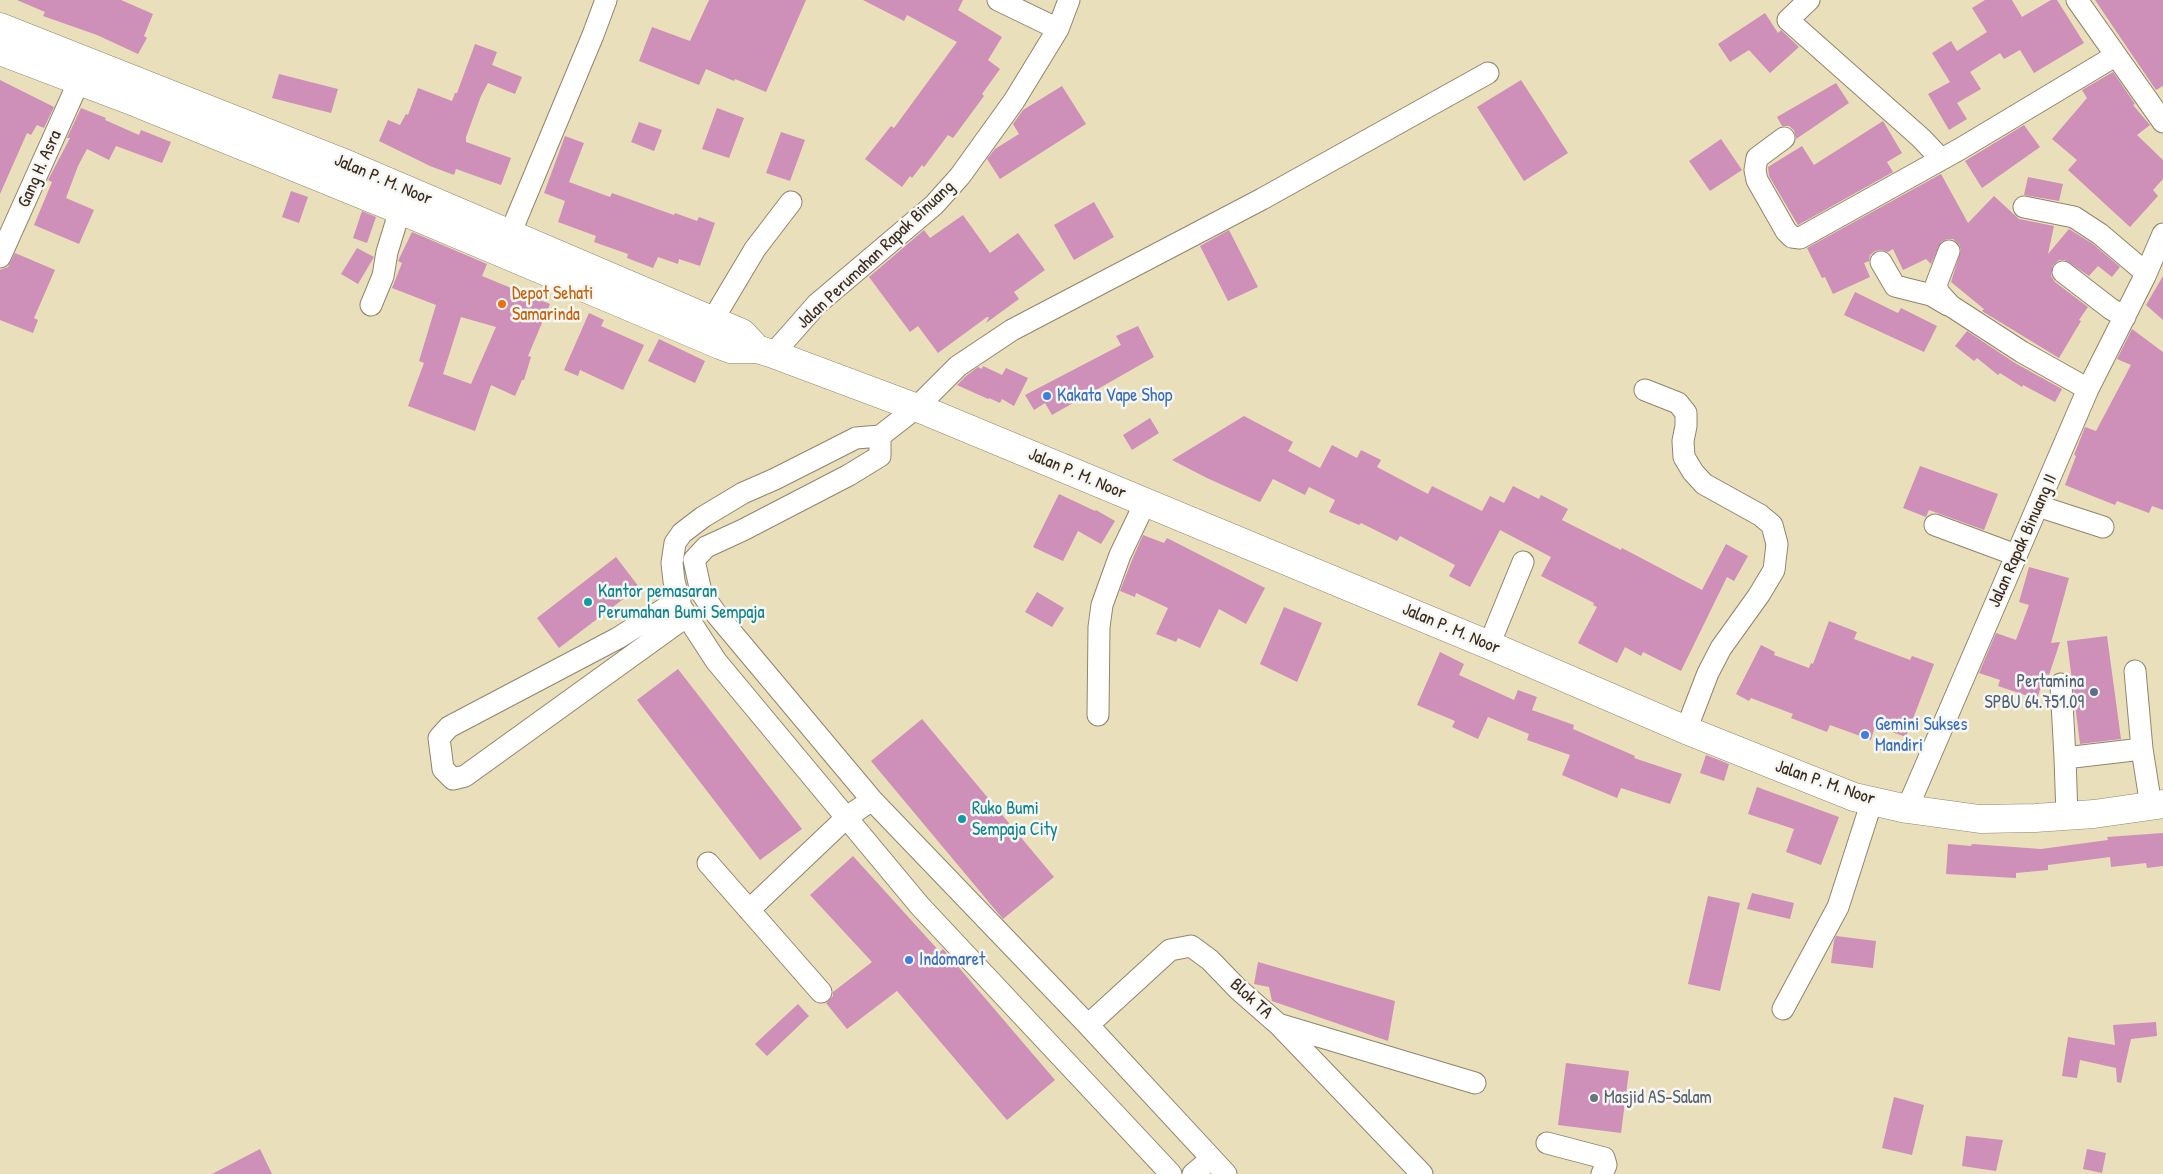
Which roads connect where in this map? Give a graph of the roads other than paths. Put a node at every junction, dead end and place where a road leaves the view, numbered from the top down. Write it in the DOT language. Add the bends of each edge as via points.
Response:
graph roads {
  1 [pos="606,0"];
  2 [pos="998,0"];
  3 [pos="1069,0"];
  4 [pos="2077,0"];
  5 [pos="1802,6"];
  6 [pos="0,27"];
  7 [pos="1058,29"];
  8 [pos="0,50"];
  9 [pos="2115,56"];
  10 [pos="1488,73"];
  11 [pos="79,81"];
  12 [pos="2163,122"];
  13 [pos="1784,138"];
  14 [pos="1950,154"];
  15 [pos="791,202"];
  16 [pos="2024,207"];
  17 [pos="400,210"];
  18 [pos="462,225"];
  19 [pos="510,234"];
  20 [pos="1949,251"];
  21 [pos="0,257"];
  22 [pos="2155,259"];
  23 [pos="1880,262"];
  24 [pos="2063,272"];
  25 [pos="371,305"];
  26 [pos="1951,306"];
  27 [pos="2125,317"];
  28 [pos="712,321"];
  29 [pos="765,352"];
  30 [pos="2088,389"];
  31 [pos="1645,390"];
  32 [pos="916,408"];
  33 [pos="880,436"];
  34 [pos="1145,503"];
  35 [pos="2038,506"];
  36 [pos="1935,525"];
  37 [pos="2104,527"];
  38 [pos="2016,554"];
  39 [pos="694,560"];
  40 [pos="1523,562"];
  41 [pos="672,563"];
  42 [pos="683,608"];
  43 [pos="1489,645"];
  44 [pos="2135,671"];
  45 [pos="2061,684"];
  46 [pos="1098,715"];
  47 [pos="1686,730"];
  48 [pos="2142,749"];
  49 [pos="2065,758"];
  50 [pos="872,800"];
  51 [pos="1872,801"];
  52 [pos="2157,805"];
  53 [pos="1907,809"];
  54 [pos="2067,816"];
  55 [pos="847,818"];
  56 [pos="708,863"];
  57 [pos="749,910"];
  58 [pos="821,992"];
  59 [pos="1783,1009"];
  60 [pos="1278,1024"];
  61 [pos="1088,1025"];
  62 [pos="1476,1083"];
  63 [pos="1547,1143"];
  64 [pos="1218,1167"];
  65 [pos="1172,1174"];
  66 [pos="1193,1174"];
  67 [pos="1422,1174"];
  68 [pos="1602,1174"];
  1 -- 19 [label="street"];
  2 -- 7 [label="street"];
  3 -- 7 [label="street, Jalan Perumahan Rapak Binuang"];
  4 -- 9 [label="street"];
  5 -- 14 [label="street" via="1788,20 1921,138"];
  6 -- 18 [label="highway, Jalan P. M. Noor" via="350,165"];
  7 -- 29 [label="street, Jalan Perumahan Rapak Binuang" via="1014,101 960,176 934,205"];
  8 -- 11 [label="highway, Jalan P. M. Noor"];
  9 -- 12 [label="street"];
  9 -- 14 [label="street"];
  10 -- 32 [label="street" via="1262,199 1012,330 958,366"];
  11 -- 17 [label="highway, Jalan P. M. Noor"];
  11 -- 21 [label="street, Gang H. Asra"];
  13 -- 14 [label="street" via="1757,158 1755,170 1757,180 1786,231 1792,237 1800,238"];
  15 -- 28 [label="street" via="755,249"];
  16 -- 22 [label="street" via="2074,217 2100,234"];
  17 -- 18 [label="highway, Jalan P. M. Noor"];
  17 -- 25 [label="street" via="387,252 384,276"];
  18 -- 19 [label="highway, Jalan P. M. Noor"];
  18 -- 29 [label="highway, Jalan P. M. Noor" via="720,345"];
  19 -- 28 [label="highway, Jalan P. M. Noor"];
  20 -- 26 [label="street" via="1936,285"];
  22 -- 27 [label="street, Jalan Rapak Binuang II"];
  23 -- 26 [label="street" via="1895,286 1931,295"];
  24 -- 27 [label="street"];
  26 -- 30 [label="street" via="2022,352"];
  27 -- 30 [label="street, Jalan Rapak Binuang II"];
  28 -- 29 [label="highway, Jalan P. M. Noor" via="742,333"];
  29 -- 32 [label="highway, Jalan P. M. Noor"];
  30 -- 35 [label="street, Jalan Rapak Binuang II"];
  31 -- 47 [label="street" via="1678,403 1686,413 1682,441 1684,457 1693,472 1704,484 1772,525 1777,544 1774,570 1721,648"];
  32 -- 33 [label="street"];
  32 -- 34 [label="highway, Jalan P. M. Noor"];
  33 -- 39 [label="street" via="880,456 706,547"];
  33 -- 41 [label="street" via="856,438 743,493 703,517 682,533 675,543"];
  34 -- 43 [label="highway, Jalan P. M. Noor"];
  34 -- 46 [label="street" via="1120,555 1102,605"];
  35 -- 37 [label="street"];
  35 -- 38 [label="street, Jalan Rapak Binuang II"];
  36 -- 38 [label="street"];
  38 -- 53 [label="street, Jalan Rapak Binuang II"];
  39 -- 41 [label="street"];
  39 -- 50 [label="street" via="701,592 717,615"];
  40 -- 43 [label="street"];
  41 -- 42 [label="street"];
  42 -- 42 [label="street" via="465,776 453,779 443,770 439,738 449,727 618,638"];
  42 -- 55 [label="street" via="716,661"];
  43 -- 47 [label="highway, Jalan P. M. Noor"];
  44 -- 48 [label="street"];
  45 -- 49 [label="street"];
  47 -- 51 [label="highway, Jalan P. M. Noor" via="1854,797"];
  48 -- 49 [label="street"];
  48 -- 52 [label="street"];
  49 -- 54 [label="street"];
  50 -- 55 [label="street"];
  50 -- 61 [label="street"];
  51 -- 53 [label="highway, Jalan P. M. Noor"];
  51 -- 59 [label="street" via="1838,907"];
  52 -- 54 [label="highway, Jalan P. M. Noor"];
  53 -- 54 [label="highway, Jalan P. M. Noor" via="1980,819"];
  55 -- 57 [label="street"];
  55 -- 65 [label="street" via="920,906"];
  56 -- 57 [label="street"];
  57 -- 58 [label="street"];
  60 -- 61 [label="street, Blok TA" via="1191,946 1170,950"];
  60 -- 62 [label="street, Blok TA"];
  60 -- 67 [label="street"];
  61 -- 64 [label="street"];
  63 -- 68 [label="street" via="1604,1158 1606,1165"];
  64 -- 66 [label="street"];
}
